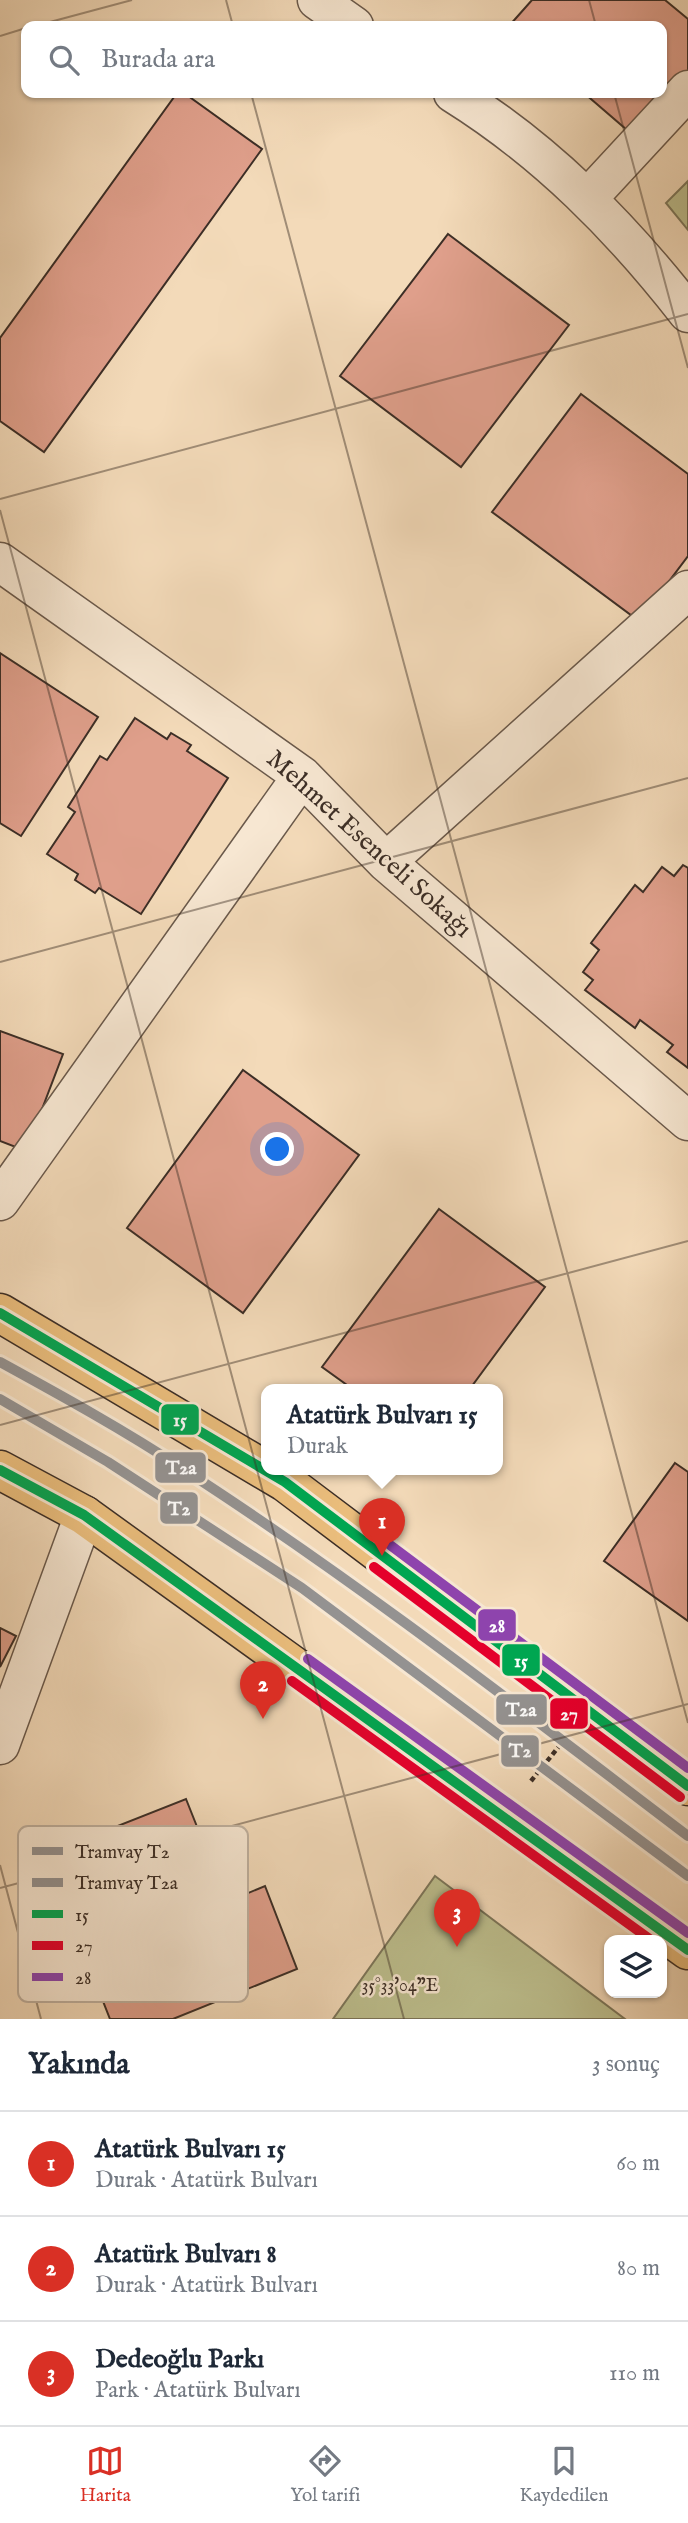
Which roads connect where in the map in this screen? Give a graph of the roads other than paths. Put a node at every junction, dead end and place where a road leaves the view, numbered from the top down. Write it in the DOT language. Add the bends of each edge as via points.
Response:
graph roads {
  1 [pos="317,0"];
  2 [pos="347,21"];
  3 [pos="688,90"];
  4 [pos="460,98"];
  5 [pos="588,198"];
  6 [pos="688,313"];
  7 [pos="0,562"];
  8 [pos="688,590"];
  9 [pos="302,776"];
  10 [pos="386,862"];
  11 [pos="688,1121"];
  12 [pos="0,1201"];
  13 [pos="0,1313"];
  14 [pos="261,1468"];
  15 [pos="0,1470"];
  16 [pos="273,1475"];
  17 [pos="84,1515"];
  18 [pos="0,1745"];
  19 [pos="688,1786"];
  20 [pos="688,1950"];
  1 -- 2 [label="street"];
  3 -- 5 [label="street"];
  4 -- 5 [label="street" via="533,150"];
  5 -- 6 [label="street"];
  7 -- 9 [label="street, Mehmet Esenceli Sokağı"];
  8 -- 10 [label="street"];
  9 -- 10 [label="street, Mehmet Esenceli Sokağı"];
  9 -- 12 [label="street"];
  10 -- 11 [label="street, Mehmet Esenceli Sokağı"];
  13 -- 14 [label="main road"];
  15 -- 17 [label="main road"];
  16 -- 19 [label="main road"];
  17 -- 18 [label="street"];
  17 -- 20 [label="main road"];
}
